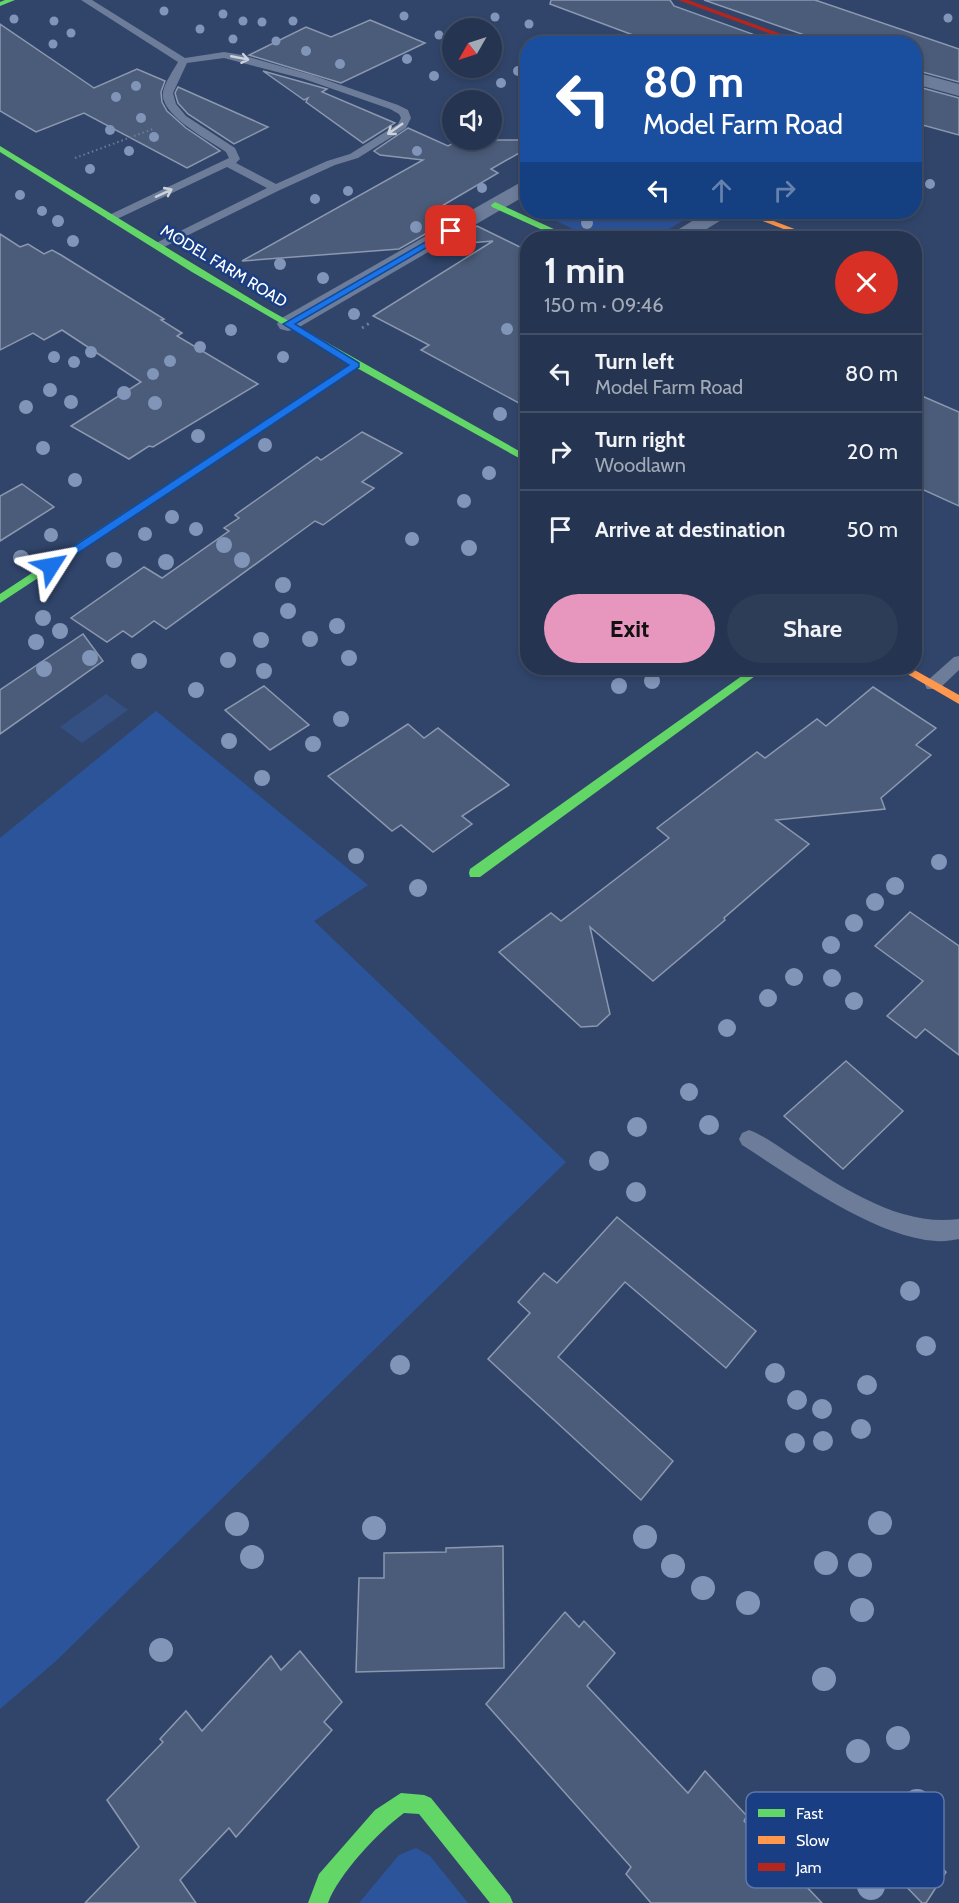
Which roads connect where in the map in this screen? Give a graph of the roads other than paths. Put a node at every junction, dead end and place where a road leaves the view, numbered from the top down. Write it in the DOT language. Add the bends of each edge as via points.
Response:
graph roads {
  1 [pos="12,0"];
  2 [pos="86,0"];
  3 [pos="681,0"];
  4 [pos="0,4"];
  5 [pos="786,36"];
  6 [pos="183,61"];
  7 [pos="922,80"];
  8 [pos="959,90"];
  9 [pos="0,148"];
  10 [pos="228,163"];
  11 [pos="276,188"];
  12 [pos="520,191"];
  13 [pos="495,205"];
  14 [pos="520,217"];
  15 [pos="111,218"];
  16 [pos="525,219"];
  17 [pos="709,219"];
  18 [pos="762,219"];
  19 [pos="551,231"];
  20 [pos="690,231"];
  21 [pos="795,231"];
  22 [pos="158,246"];
  23 [pos="288,324"];
  24 [pos="356,365"];
  25 [pos="520,456"];
  26 [pos="0,599"];
  27 [pos="959,661"];
  28 [pos="750,675"];
  29 [pos="915,675"];
  30 [pos="933,685"];
  31 [pos="959,700"];
  32 [pos="475,873"];
  33 [pos="749,1139"];
  34 [pos="959,1228"];
  35 [pos="318,1903"];
  36 [pos="503,1903"];
  1 -- 4 [label="street"];
  2 -- 6 [label="lane"];
  3 -- 5 [label="street"];
  6 -- 10 [label="lane" via="168,93 171,105 182,118 231,150 235,159"];
  6 -- 11 [label="lane, one-way" via="224,55 242,58 319,80 404,112 402,126 354,156"];
  7 -- 8 [label="street"];
  9 -- 15 [label="street, MODEL FARM ROAD"];
  10 -- 11 [label="lane"];
  15 -- 10 [label="lane, one-way"];
  11 -- 22 [label="lane"];
  12 -- 13 [label="street"];
  13 -- 14 [label="street"];
  13 -- 23 [label="street"];
  15 -- 22 [label="street, MODEL FARM ROAD"];
  16 -- 19 [label="street"];
  17 -- 20 [label="street"];
  18 -- 21 [label="street"];
  22 -- 23 [label="street, MODEL FARM ROAD"];
  23 -- 24 [label="street, MODEL FARM ROAD"];
  24 -- 25 [label="street, MODEL FARM ROAD"];
  24 -- 26 [label="street"];
  27 -- 30 [label="lane"];
  28 -- 32 [label="street"];
  29 -- 30 [label="street"];
  30 -- 31 [label="street"];
  33 -- 34 [label="lane" via="858,1205 901,1224 947,1233"];
  35 -- 36 [label="street" via="326,1881 381,1817 401,1803 424,1805"];
}
